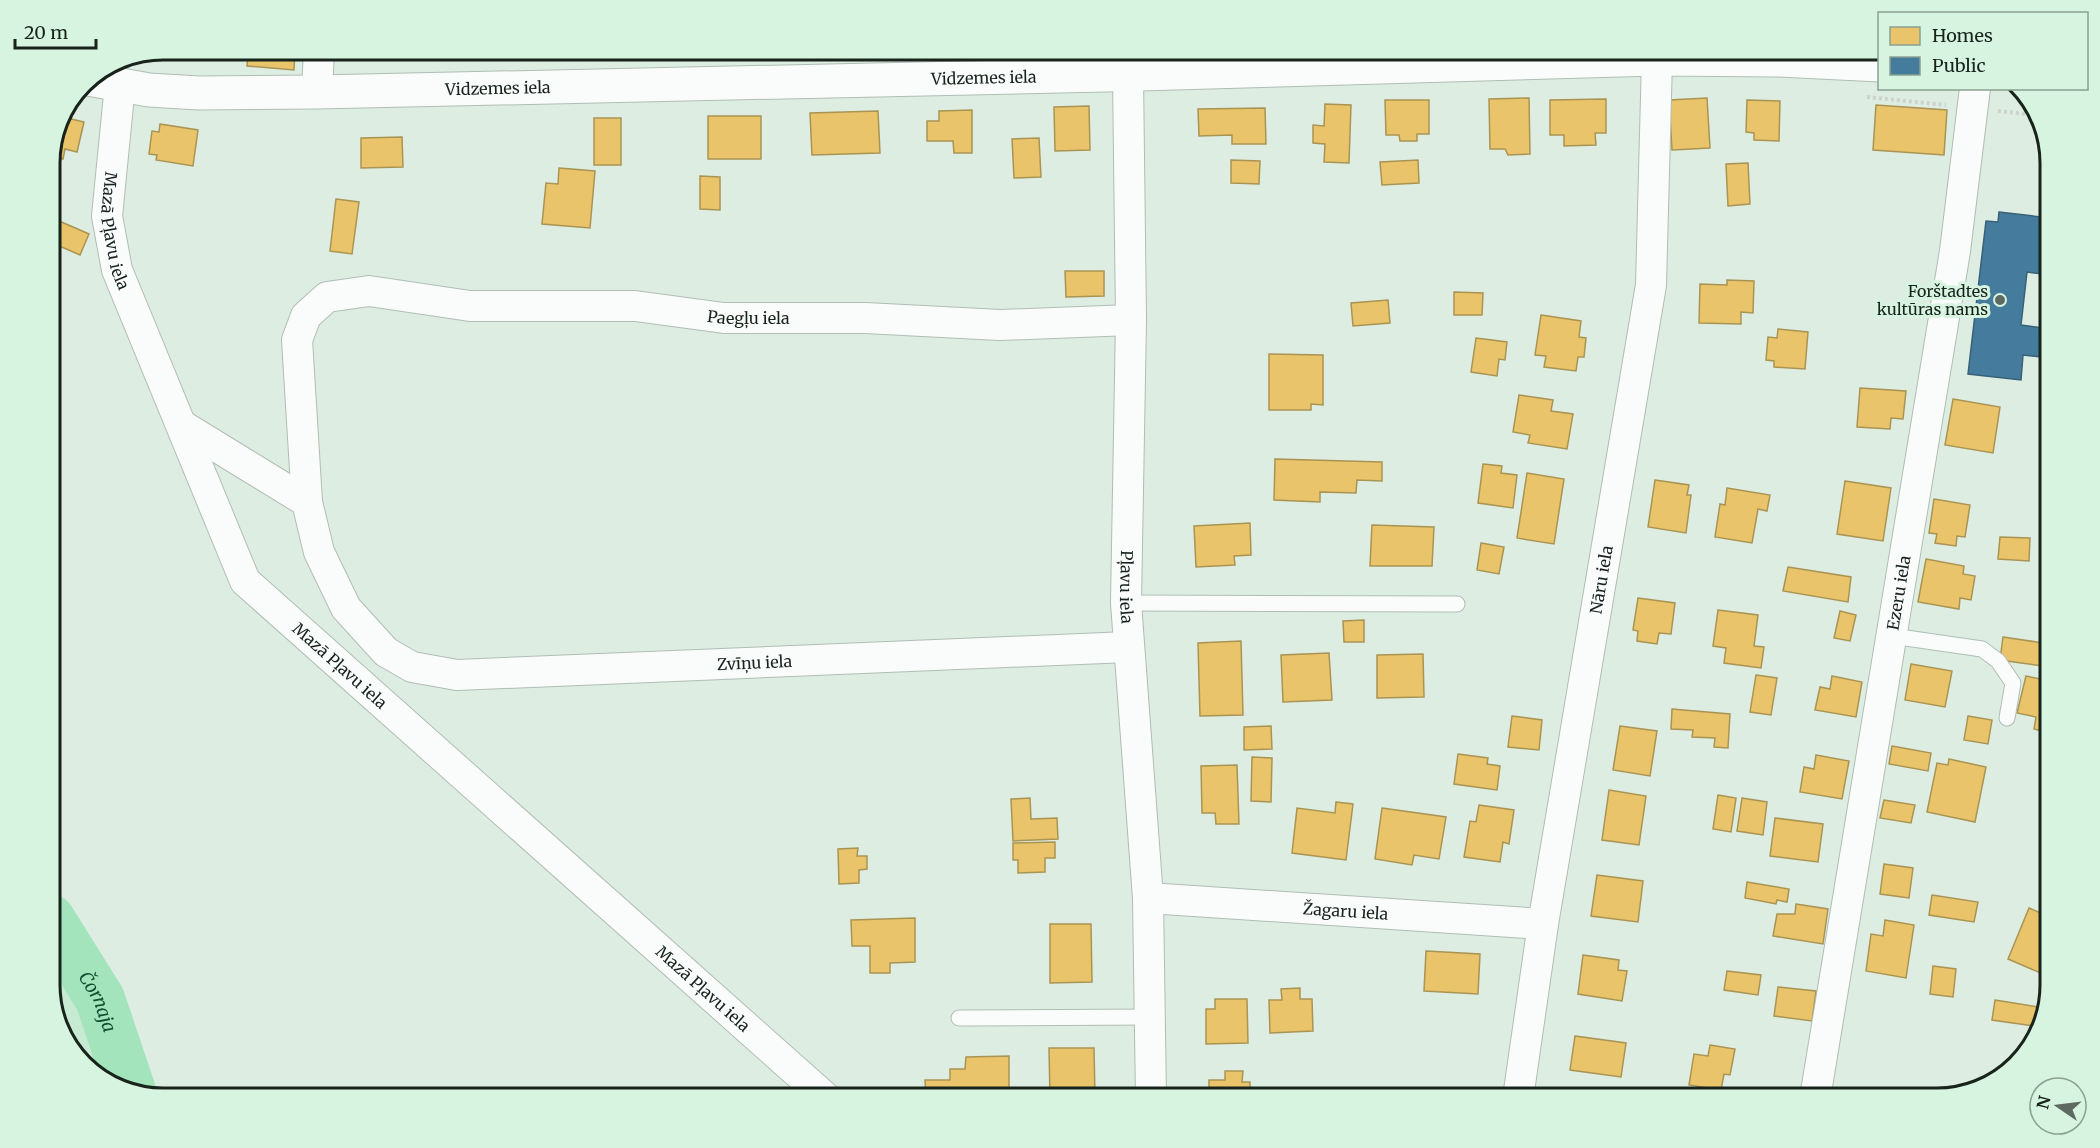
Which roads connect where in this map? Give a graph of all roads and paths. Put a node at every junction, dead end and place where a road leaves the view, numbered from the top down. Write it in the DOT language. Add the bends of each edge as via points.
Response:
graph roads {
  1 [pos="319,60"];
  2 [pos="1589,60"];
  3 [pos="1657,60"];
  4 [pos="1779,60"];
  5 [pos="1878,65"];
  6 [pos="1113,67"];
  7 [pos="101,81"];
  8 [pos="120,85"];
  9 [pos="1975,90"];
  10 [pos="317,92"];
  11 [pos="1131,320"];
  12 [pos="183,426"];
  13 [pos="307,502"];
  14 [pos="1126,603"];
  15 [pos="1457,604"];
  16 [pos="1892,636"];
  17 [pos="1128,647"];
  18 [pos="2007,718"];
  19 [pos="1148,898"];
  20 [pos="1544,924"];
  21 [pos="1151,1017"];
  22 [pos="958,1018"];
  23 [pos="815,1088"];
  24 [pos="1151,1088"];
  25 [pos="1519,1088"];
  26 [pos="1817,1088"];
  1 -- 10 [label="street"];
  2 -- 6 [label="street, Vidzemes iela"];
  3 -- 20 [label="street, Nāru iela" via="1652,285"];
  4 -- 5 [label="street, Vidzemes iela"];
  6 -- 10 [label="street, Vidzemes iela"];
  6 -- 11 [label="street, Pļavu iela"];
  7 -- 8 [label="street, Vidzemes iela"];
  8 -- 10 [label="street, Vidzemes iela" via="199,93"];
  8 -- 12 [label="street, Mazā Pļavu iela" via="107,216 117,270"];
  9 -- 16 [label="street, Ezeru iela" via="1955,251"];
  11 -- 13 [label="street, Paegļu iela" via="1000,325 865,318 724,318 634,306 470,306 369,291 327,297 306,316 297,340"];
  11 -- 14 [label="street, Pļavu iela"];
  12 -- 13 [label="street"];
  12 -- 23 [label="street, Mazā Pļavu iela" via="245,581"];
  13 -- 17 [label="street, Zvīņu iela" via="319,552 346,608 386,652 412,667 457,675"];
  14 -- 15 [label="lane"];
  14 -- 17 [label="street, Pļavu iela"];
  16 -- 18 [label="lane" via="1982,650 1998,662 2013,683"];
  16 -- 26 [label="street, Ezeru iela"];
  17 -- 19 [label="street, Pļavu iela"];
  19 -- 20 [label="street, Žagaru iela"];
  19 -- 21 [label="street, Pļavu iela"];
  20 -- 25 [label="street, Nāru iela"];
  21 -- 22 [label="lane"];
  21 -- 24 [label="street, Pļavu iela"];
}
